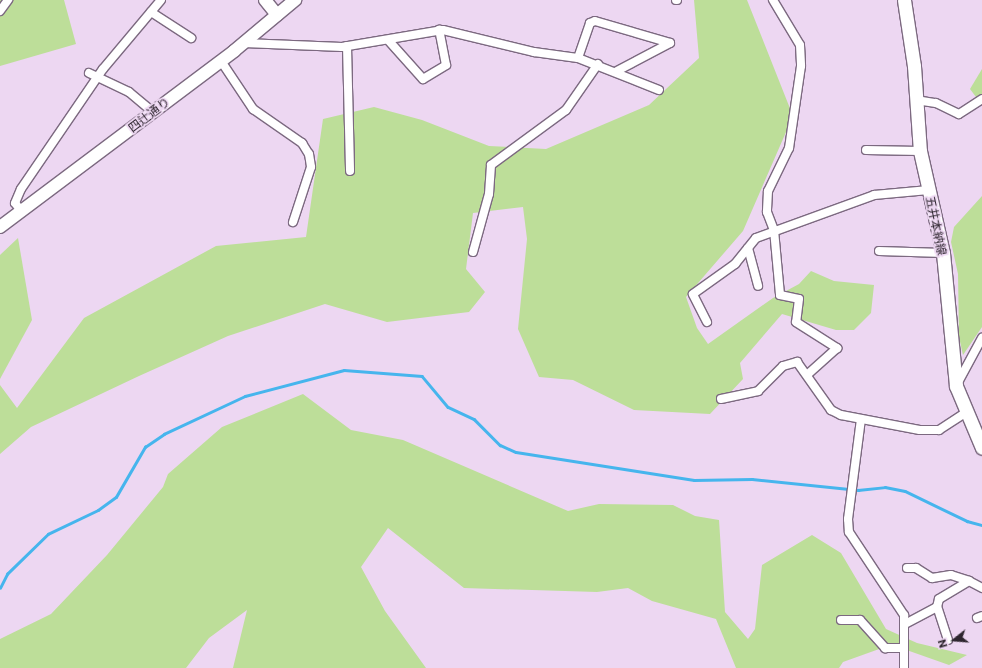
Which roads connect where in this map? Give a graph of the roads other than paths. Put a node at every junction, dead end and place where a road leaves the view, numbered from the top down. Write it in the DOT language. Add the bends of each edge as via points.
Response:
graph roads {
  1 [pos="8,0"];
  2 [pos="161,0"];
  3 [pos="265,0"];
  4 [pos="295,0"];
  5 [pos="773,0"];
  6 [pos="904,0"];
  7 [pos="0,11"];
  8 [pos="151,12"];
  9 [pos="277,15"];
  10 [pos="438,30"];
  11 [pos="191,38"];
  12 [pos="389,41"];
  13 [pos="244,43"];
  14 [pos="347,46"];
  15 [pos="578,58"];
  16 [pos="221,61"];
  17 [pos="598,64"];
  18 [pos="617,71"];
  19 [pos="89,73"];
  20 [pos="98,76"];
  21 [pos="658,90"];
  22 [pos="982,99"];
  23 [pos="916,100"];
  24 [pos="153,112"];
  25 [pos="866,150"];
  26 [pos="920,151"];
  27 [pos="350,171"];
  28 [pos="929,190"];
  29 [pos="22,212"];
  30 [pos="293,222"];
  31 [pos="0,226"];
  32 [pos="774,230"];
  33 [pos="748,248"];
  34 [pos="879,250"];
  35 [pos="473,252"];
  36 [pos="943,253"];
  37 [pos="758,286"];
  38 [pos="707,322"];
  39 [pos="982,338"];
  40 [pos="808,374"];
  41 [pos="956,386"];
  42 [pos="721,399"];
  43 [pos="968,411"];
  44 [pos="861,419"];
  45 [pos="982,448"];
  46 [pos="907,568"];
  47 [pos="969,581"];
  48 [pos="982,588"];
  49 [pos="938,607"];
  50 [pos="841,620"];
  51 [pos="905,624"];
  52 [pos="948,640"];
  53 [pos="902,648"];
  54 [pos="904,668"];
  1 -- 7 [label="street"];
  2 -- 8 [label="street"];
  3 -- 9 [label="street"];
  4 -- 9 [label="street, 四辻通り"];
  5 -- 32 [label="street" via="800,45 801,66 789,148 768,191 767,212"];
  6 -- 23 [label="main road, 五井本納線"];
  8 -- 11 [label="street"];
  8 -- 20 [label="street"];
  9 -- 13 [label="street, 四辻通り"];
  10 -- 12 [label="street"];
  10 -- 12 [label="street" via="446,65 423,79"];
  10 -- 15 [label="street"];
  12 -- 14 [label="street"];
  13 -- 14 [label="street"];
  13 -- 16 [label="street, 四辻通り"];
  14 -- 27 [label="street"];
  15 -- 17 [label="street"];
  15 -- 18 [label="street" via="590,23 595,21 670,43"];
  16 -- 24 [label="street, 四辻通り"];
  16 -- 30 [label="street" via="254,109 302,143 309,154 311,167"];
  17 -- 18 [label="street"];
  17 -- 35 [label="street" via="566,110 491,165 489,194"];
  18 -- 21 [label="street"];
  19 -- 20 [label="street"];
  20 -- 24 [label="street" via="128,92"];
  20 -- 29 [label="street" via="21,189 15,203"];
  22 -- 23 [label="street" via="959,114 936,103"];
  23 -- 26 [label="main road, 五井本納線"];
  24 -- 29 [label="street, 四辻通り"];
  25 -- 26 [label="street"];
  26 -- 28 [label="main road, 五井本納線"];
  28 -- 32 [label="street" via="874,195"];
  28 -- 36 [label="main road, 五井本納線"];
  29 -- 31 [label="street, 四辻通り"];
  32 -- 33 [label="street" via="756,238"];
  32 -- 40 [label="street" via="780,295 799,299 796,322 837,348"];
  33 -- 37 [label="street"];
  33 -- 38 [label="street" via="735,264 693,294"];
  34 -- 36 [label="street"];
  36 -- 41 [label="main road, 五井本納線"];
  39 -- 41 [label="street"];
  40 -- 42 [label="street" via="797,362 792,362 782,366 758,391"];
  40 -- 44 [label="street" via="831,410"];
  41 -- 43 [label="main road, 五井本納線"];
  43 -- 44 [label="street" via="939,430 920,430"];
  43 -- 45 [label="main road, 五井本納線"];
  44 -- 51 [label="street" via="852,482 849,532 885,583 904,615"];
  46 -- 47 [label="street" via="916,568 932,578 951,575"];
  47 -- 48 [label="street"];
  47 -- 49 [label="street" via="939,599"];
  49 -- 51 [label="street"];
  49 -- 52 [label="street"];
  50 -- 53 [label="street" via="860,620 885,648"];
  51 -- 53 [label="street"];
  53 -- 54 [label="street"];
}
